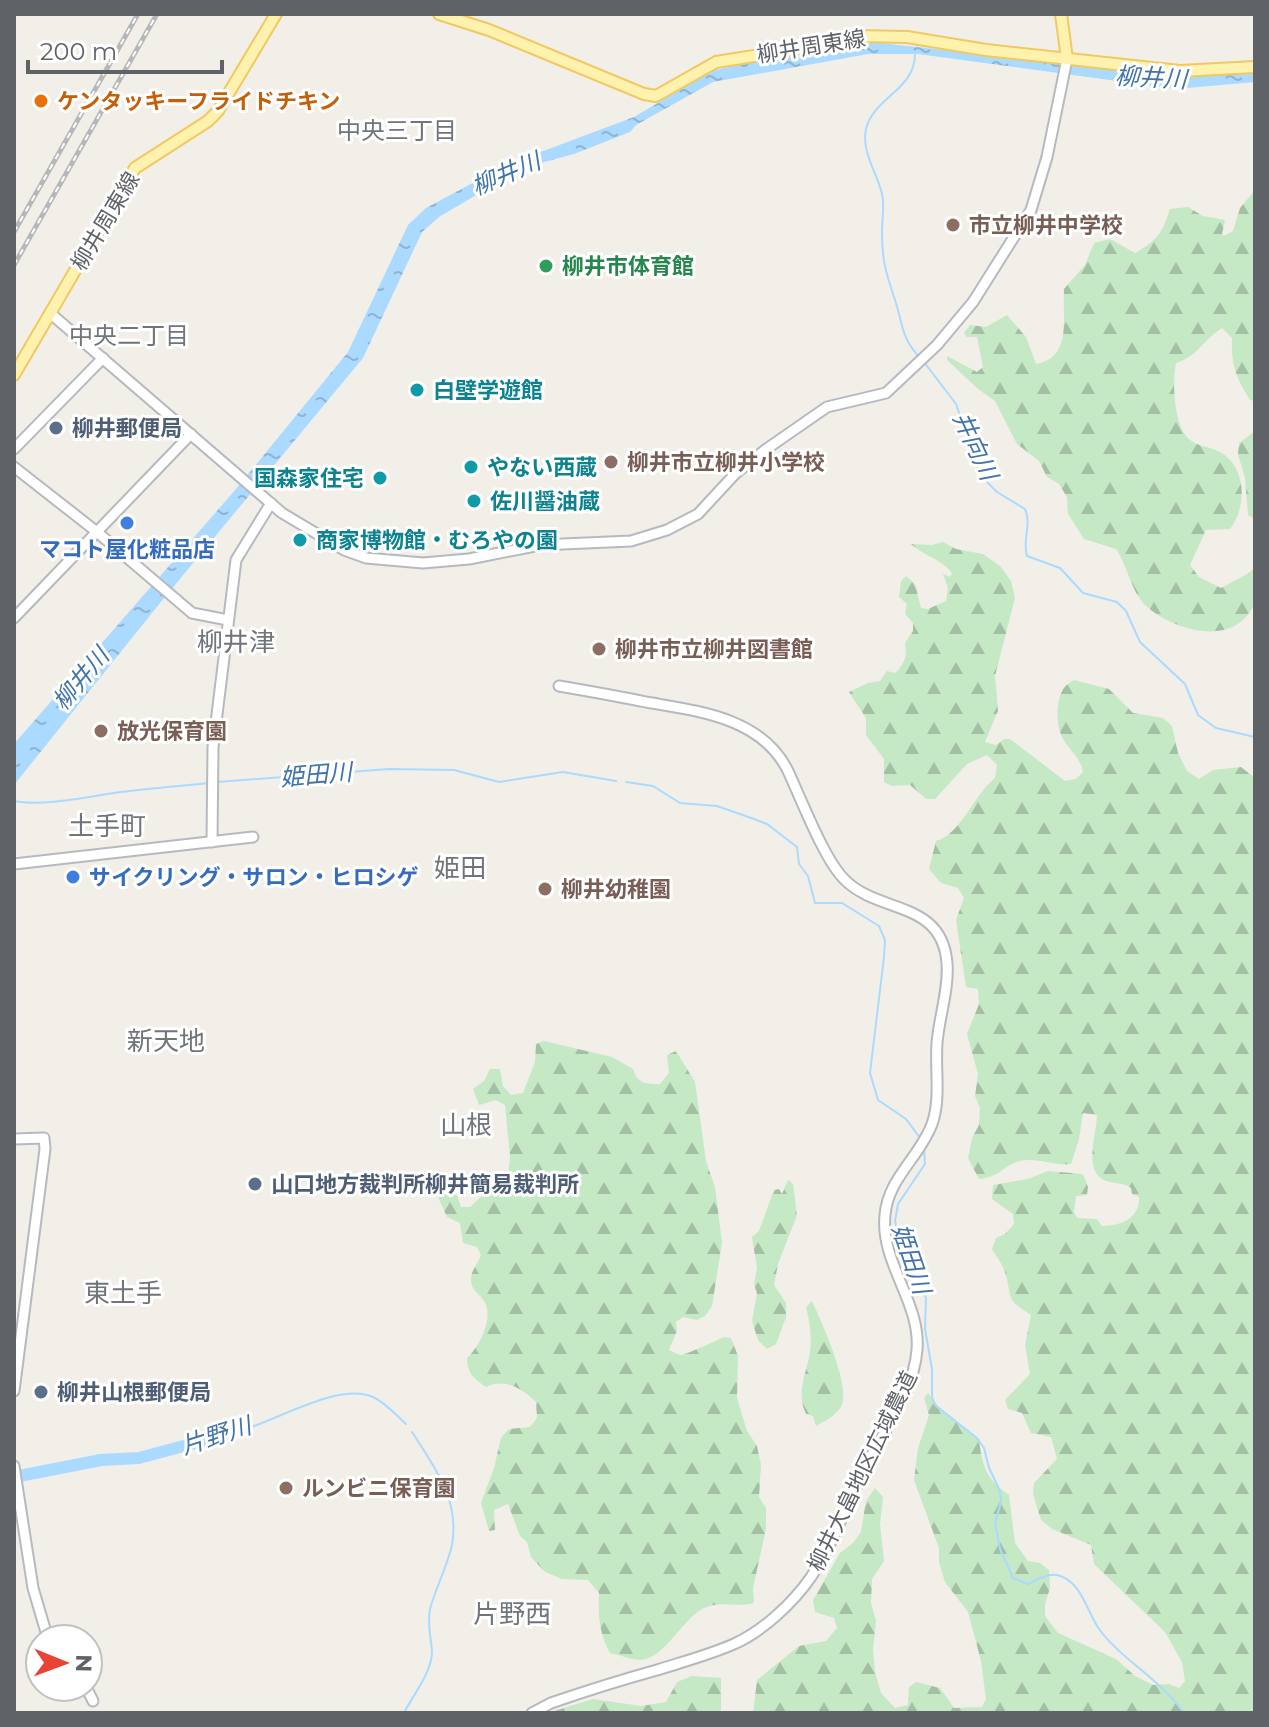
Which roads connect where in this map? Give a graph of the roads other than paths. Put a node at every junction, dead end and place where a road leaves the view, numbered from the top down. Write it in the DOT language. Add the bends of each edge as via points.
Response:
graph roads {
  1 [pos="276,14"];
  2 [pos="439,14"];
  3 [pos="1061,14"];
  4 [pos="1067,62"];
  5 [pos="1255,67"];
  6 [pos="50,313"];
  7 [pos="103,358"];
  8 [pos="14,375"];
  9 [pos="191,434"];
  10 [pos="14,449"];
  11 [pos="14,467"];
  12 [pos="271,503"];
  13 [pos="97,532"];
  14 [pos="14,618"];
  15 [pos="228,620"];
  16 [pos="559,686"];
  17 [pos="253,837"];
  18 [pos="212,842"];
  19 [pos="14,864"];
  20 [pos="14,1139"];
  21 [pos="14,1391"];
  22 [pos="14,1466"];
  23 [pos="43,1623"];
  24 [pos="532,1713"];
  1 -- 6 [label="main road, 柳井周東線" via="218,111 135,168"];
  2 -- 4 [label="main road, 柳井周東線" via="656,96 716,62 857,36 894,36"];
  3 -- 4 [label="main road"];
  4 -- 5 [label="main road, 柳井周東線" via="1180,71"];
  4 -- 12 [label="street" via="1031,210 956,324 895,387 827,407 742,467 687,521 631,541 540,545 455,561 401,563 344,550"];
  6 -- 7 [label="street"];
  6 -- 8 [label="main road, 柳井周東線"];
  7 -- 9 [label="street"];
  7 -- 10 [label="street"];
  9 -- 12 [label="street"];
  9 -- 13 [label="street"];
  11 -- 13 [label="street"];
  12 -- 15 [label="street" via="236,560"];
  13 -- 14 [label="street"];
  13 -- 15 [label="street" via="192,613"];
  15 -- 18 [label="street" via="212,783"];
  16 -- 24 [label="street, 柳井大畠地区広域農道" via="714,715 763,739 779,755 838,873 861,893 929,923 946,955 947,978 935,1115 925,1140 898,1176 884,1219 889,1254 916,1330 916,1360 825,1552 792,1600 737,1643"];
  17 -- 18 [label="street"];
  18 -- 19 [label="street"];
  20 -- 21 [label="street" via="44,1138 45,1149"];
  22 -- 23 [label="street"];
}
